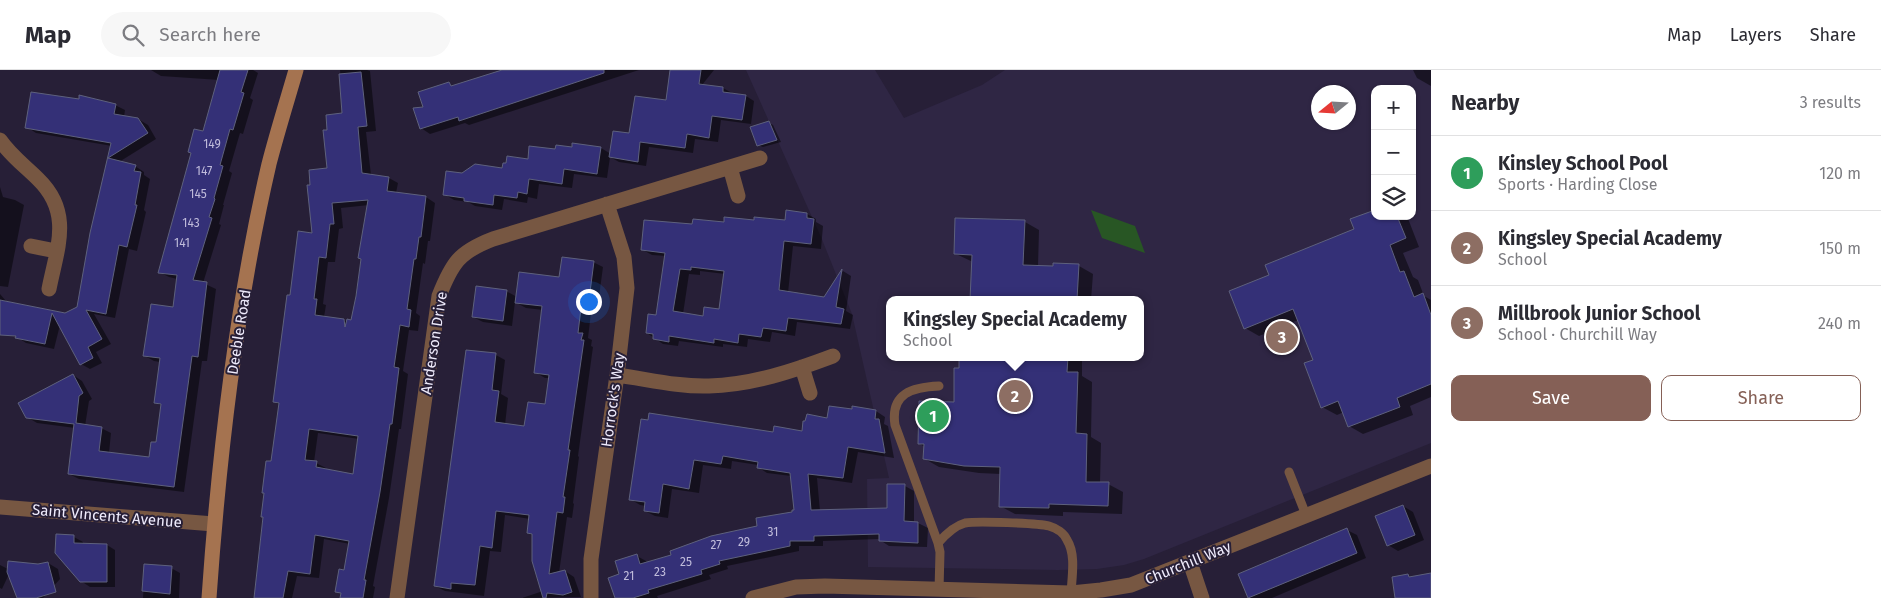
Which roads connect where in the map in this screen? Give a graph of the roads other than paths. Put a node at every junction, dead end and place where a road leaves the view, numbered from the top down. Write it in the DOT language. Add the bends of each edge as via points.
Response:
graph roads {
  1 [pos="296,70"];
  2 [pos="0,140"];
  3 [pos="760,158"];
  4 [pos="730,167"];
  5 [pos="738,196"];
  6 [pos="607,204"];
  7 [pos="31,246"];
  8 [pos="56,251"];
  9 [pos="49,289"];
  10 [pos="832,356"];
  11 [pos="802,367"];
  12 [pos="617,375"];
  13 [pos="939,386"];
  14 [pos="810,393"];
  15 [pos="1431,466"];
  16 [pos="1289,472"];
  17 [pos="0,507"];
  18 [pos="1306,515"];
  19 [pos="214,524"];
  20 [pos="938,543"];
  21 [pos="1190,562"];
  22 [pos="939,590"];
  23 [pos="1071,592"];
  24 [pos="770,596"];
  25 [pos="209,598"];
  26 [pos="397,598"];
  27 [pos="591,598"];
  28 [pos="753,598"];
  29 [pos="1202,598"];
  1 -- 19 [label="street, Deeble Road" via="257,218 228,399"];
  2 -- 8 [label="street" via="53,198 60,222"];
  3 -- 4 [label="street, Anderson Drive"];
  4 -- 5 [label="street"];
  4 -- 6 [label="street, Anderson Drive"];
  6 -- 12 [label="street, Horrock's Way" via="624,257 627,288"];
  6 -- 26 [label="street, Anderson Drive" via="475,246 450,270 440,296"];
  7 -- 8 [label="street"];
  8 -- 9 [label="street"];
  10 -- 11 [label="street"];
  11 -- 12 [label="street" via="749,382 708,386"];
  11 -- 14 [label="street"];
  12 -- 27 [label="street, Horrock's Way" via="591,560"];
  13 -- 20 [label="lane" via="923,386 902,396 895,405 894,415"];
  15 -- 18 [label="street, Churchill Way"];
  16 -- 18 [label="lane"];
  17 -- 19 [label="street, Saint Vincents Avenue"];
  18 -- 21 [label="street, Churchill Way"];
  19 -- 25 [label="street, Deeble Road"];
  20 -- 22 [label="lane"];
  20 -- 23 [label="lane" via="950,531 966,523 1050,526 1067,539 1071,549"];
  21 -- 23 [label="street, Churchill Way" via="1131,585"];
  21 -- 29 [label="street"];
  22 -- 23 [label="street, Churchill Way"];
  22 -- 24 [label="street, Churchill Way" via="824,586 796,587"];
  24 -- 28 [label="street, Churchill Way"];
}
